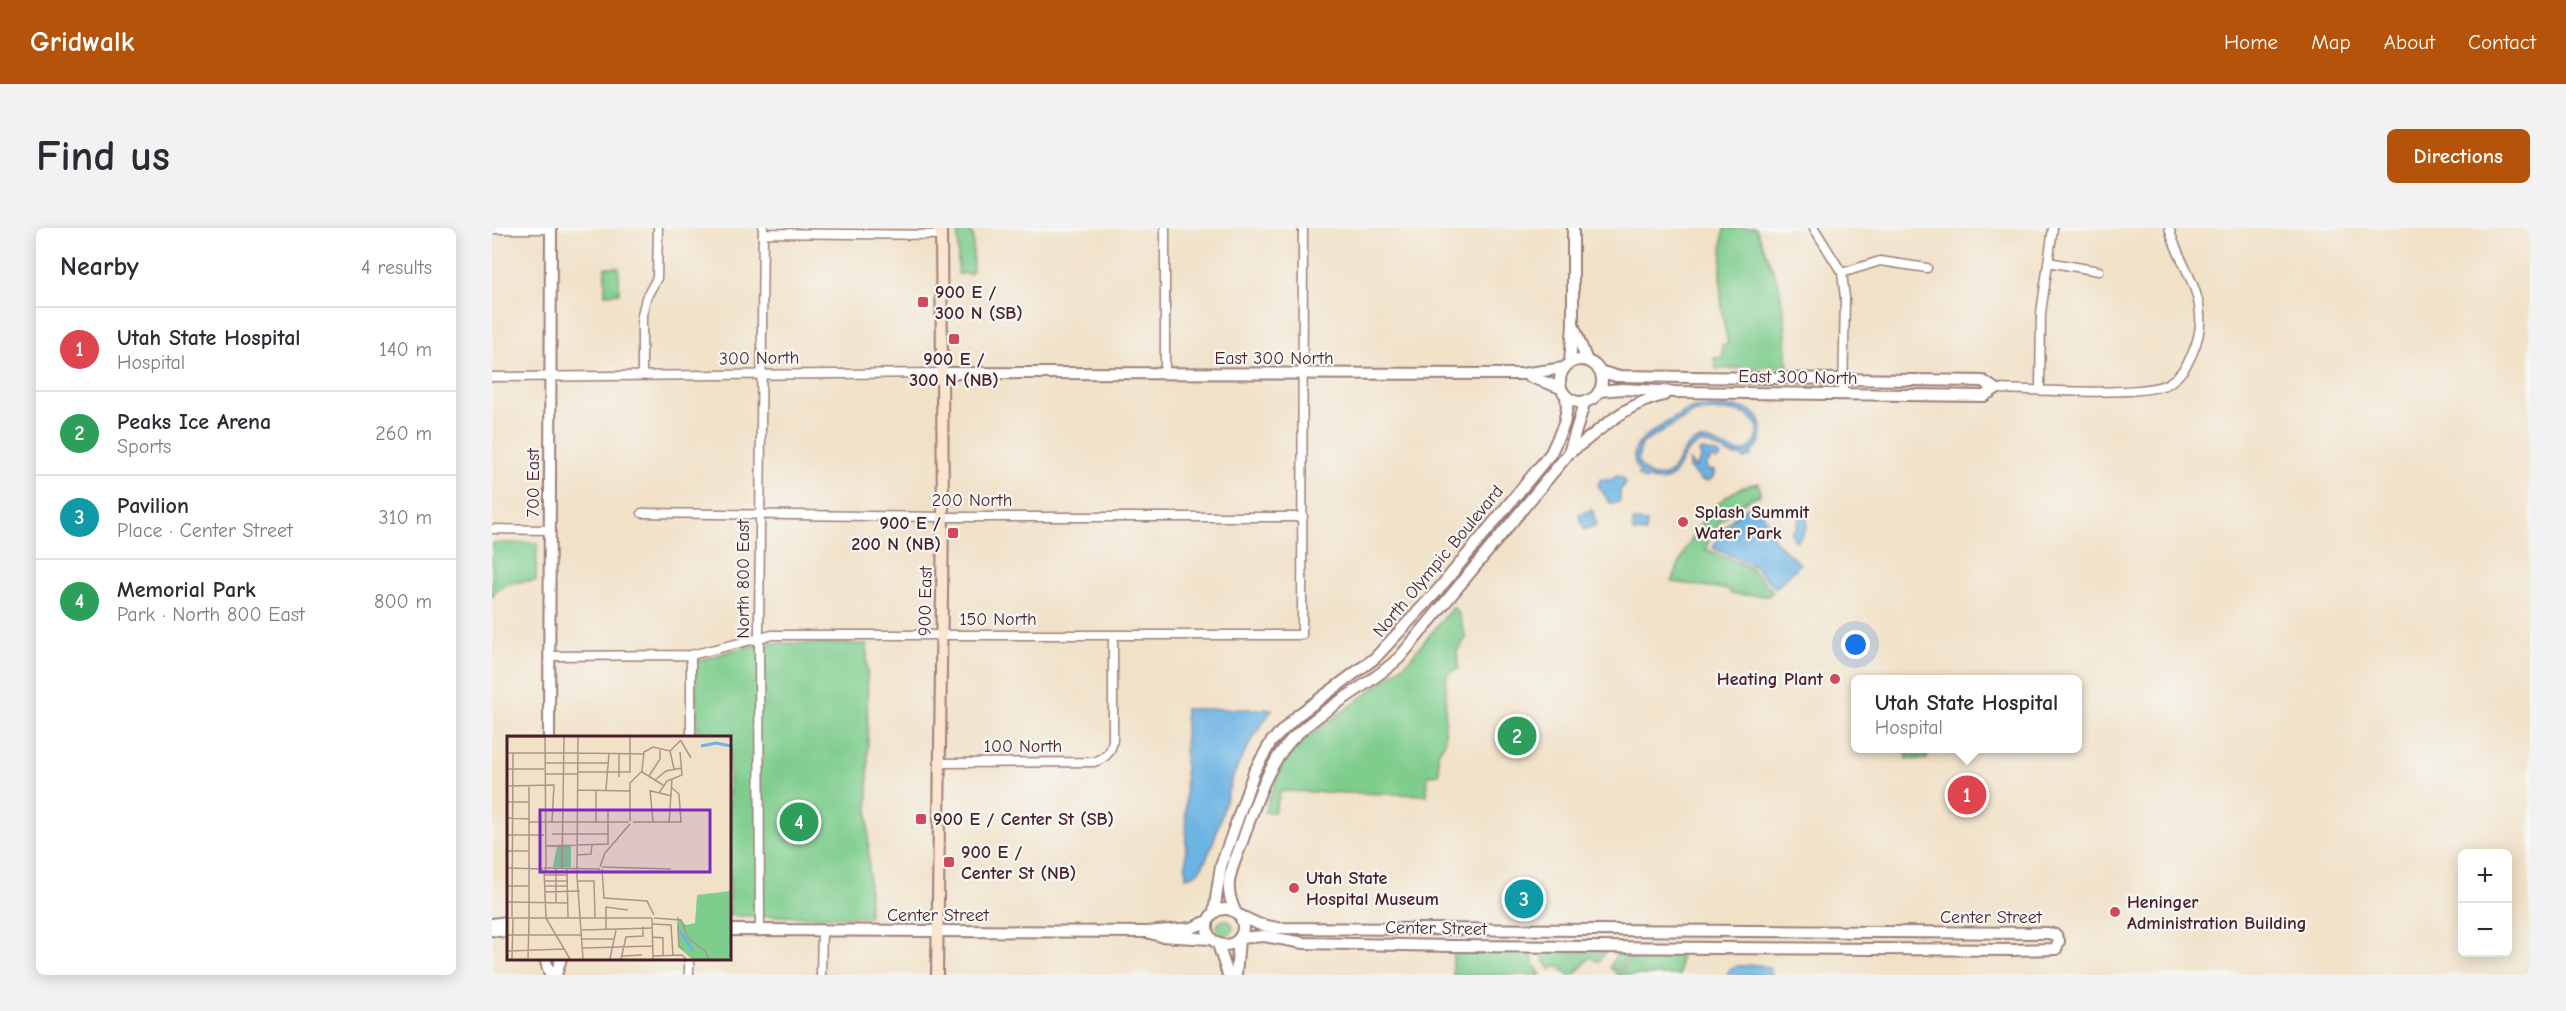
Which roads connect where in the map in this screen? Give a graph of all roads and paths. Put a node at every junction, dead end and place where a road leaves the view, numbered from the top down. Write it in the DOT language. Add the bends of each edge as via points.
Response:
graph roads {
  1 [pos="658,228"];
  2 [pos="1165,228"];
  3 [pos="1303,228"];
  4 [pos="1573,228"];
  5 [pos="1814,228"];
  6 [pos="2053,228"];
  7 [pos="2169,228"];
  8 [pos="492,229"];
  9 [pos="551,229"];
  10 [pos="763,231"];
  11 [pos="941,231"];
  12 [pos="2048,262"];
  13 [pos="1927,268"];
  14 [pos="2099,271"];
  15 [pos="1842,273"];
  16 [pos="1573,325"];
  17 [pos="1587,361"];
  18 [pos="1567,365"];
  19 [pos="1599,371"];
  20 [pos="940,373"];
  21 [pos="1027,373"];
  22 [pos="761,374"];
  23 [pos="1165,374"];
  24 [pos="1303,374"];
  25 [pos="1521,374"];
  26 [pos="642,375"];
  27 [pos="550,376"];
  28 [pos="492,377"];
  29 [pos="1843,380"];
  30 [pos="1995,389"];
  31 [pos="2040,390"];
  32 [pos="1599,391"];
  33 [pos="1564,392"];
  34 [pos="1676,392"];
  35 [pos="1843,395"];
  36 [pos="1586,401"];
  37 [pos="1569,453"];
  38 [pos="642,513"];
  39 [pos="760,515"];
  40 [pos="943,517"];
  41 [pos="1303,517"];
  42 [pos="492,529"];
  43 [pos="549,530"];
  44 [pos="941,635"];
  45 [pos="1113,635"];
  46 [pos="759,637"];
  47 [pos="691,655"];
  48 [pos="549,656"];
  49 [pos="549,736"];
  50 [pos="691,736"];
  51 [pos="940,763"];
  52 [pos="1237,913"];
  53 [pos="1211,916"];
  54 [pos="507,922"];
  55 [pos="492,924"];
  56 [pos="1333,928"];
  57 [pos="1441,929"];
  58 [pos="492,930"];
  59 [pos="730,930"];
  60 [pos="822,930"];
  61 [pos="1550,930"];
  62 [pos="760,931"];
  63 [pos="1643,931"];
  64 [pos="507,932"];
  65 [pos="937,932"];
  66 [pos="1147,932"];
  67 [pos="1790,933"];
  68 [pos="2013,933"];
  69 [pos="1984,934"];
  70 [pos="1240,938"];
  71 [pos="1215,942"];
  72 [pos="1333,943"];
  73 [pos="1441,945"];
  74 [pos="1550,946"];
  75 [pos="1643,948"];
  76 [pos="1790,949"];
  77 [pos="1985,949"];
  78 [pos="2013,950"];
  79 [pos="546,960"];
  80 [pos="560,960"];
  81 [pos="550,975"];
  82 [pos="556,975"];
  83 [pos="821,975"];
  84 [pos="937,975"];
  85 [pos="1228,975"];
  86 [pos="1236,975"];
  1 -- 26 [label="street" via="657,278 642,315"];
  2 -- 23 [label="street"];
  3 -- 24 [label="street"];
  4 -- 16 [label="street"];
  5 -- 15 [label="street"];
  6 -- 12 [label="street"];
  7 -- 31 [label="street, East 300 North" via="2197,294 2200,316 2185,369 2168,384 2154,389"];
  8 -- 9 [label="street"];
  9 -- 27 [label="street, 700 East"];
  10 -- 11 [label="street"];
  10 -- 22 [label="street, North 800 East"];
  11 -- 20 [label="main road, 900 East"];
  12 -- 14 [label="street"];
  12 -- 31 [label="street" via="2041,313"];
  13 -- 15 [label="street" via="1880,261"];
  15 -- 29 [label="street"];
  16 -- 17 [label="street"];
  16 -- 18 [label="street"];
  17 -- 18 [label="street"];
  17 -- 19 [label="street"];
  18 -- 25 [label="street, East 300 North"];
  18 -- 33 [label="street" via="1559,380"];
  19 -- 29 [label="street, East 300 North" via="1616,376"];
  19 -- 32 [label="street"];
  20 -- 21 [label="street, 300 North"];
  20 -- 22 [label="street, 300 North"];
  20 -- 40 [label="main road, 900 East"];
  21 -- 23 [label="street, East 300 North"];
  22 -- 26 [label="street, 300 North"];
  22 -- 39 [label="street, North 800 East"];
  23 -- 24 [label="street, East 300 North"];
  24 -- 25 [label="street, East 300 North"];
  24 -- 41 [label="street"];
  25 -- 33 [label="street, East 300 North"];
  26 -- 27 [label="street, 300 North"];
  27 -- 28 [label="street, 300 North"];
  27 -- 43 [label="street, 700 East"];
  29 -- 30 [label="street, East 300 North" via="1983,381"];
  29 -- 35 [label="street"];
  30 -- 31 [label="street, East 300 North"];
  30 -- 35 [label="street, East 300 North" via="1984,396"];
  32 -- 34 [label="street, East 300 North"];
  32 -- 36 [label="street"];
  33 -- 36 [label="street" via="1573,400"];
  33 -- 53 [label="street, North Olympic Boulevard" via="1564,424 1551,453 1438,590 1376,658 1298,715 1271,742 1254,772 1221,866"];
  34 -- 35 [label="street, East 300 North"];
  34 -- 37 [label="street" via="1622,410"];
  36 -- 37 [label="street, North Olympic Boulevard"];
  37 -- 52 [label="street, North Olympic Boulevard" via="1400,657 1310,723 1280,755 1233,865 1227,892"];
  38 -- 39 [label="street, 200 North"];
  39 -- 40 [label="street, 200 North"];
  39 -- 46 [label="street, North 800 East"];
  40 -- 41 [label="street, 200 North"];
  40 -- 44 [label="main road, 900 East"];
  41 -- 45 [label="street, 150 North" via="1302,634"];
  42 -- 43 [label="street"];
  43 -- 48 [label="street, 700 East"];
  44 -- 45 [label="street, 150 North"];
  44 -- 46 [label="street, 150 North"];
  44 -- 51 [label="main road, 900 East"];
  45 -- 51 [label="street, 100 North" via="1113,739 1106,756 1094,762"];
  46 -- 47 [label="street, 150 North"];
  46 -- 62 [label="street, North 800 East"];
  47 -- 48 [label="street, 150 North"];
  47 -- 50 [label="street"];
  48 -- 49 [label="street, 700 East"];
  51 -- 65 [label="main road, 900 East"];
  52 -- 53 [label="street" via="1225,909"];
  52 -- 56 [label="street, Center Street" via="1276,928"];
  52 -- 70 [label="street" via="1244,924"];
  53 -- 66 [label="street, Center Street" via="1192,928"];
  53 -- 71 [label="street" via="1207,931"];
  54 -- 55 [label="street"];
  56 -- 57 [label="street, Center Street"];
  56 -- 72 [label="street"];
  57 -- 61 [label="street, Center Street"];
  57 -- 73 [label="street"];
  58 -- 64 [label="street"];
  59 -- 62 [label="street, Center Street"];
  60 -- 62 [label="street, Center Street"];
  60 -- 65 [label="street, Center Street"];
  60 -- 83 [label="street"];
  61 -- 63 [label="street, Center Street"];
  61 -- 74 [label="street"];
  63 -- 67 [label="street, Center Street"];
  63 -- 75 [label="street"];
  65 -- 66 [label="street, Center Street"];
  65 -- 84 [label="main road, 900 East"];
  66 -- 71 [label="street, Center Street"];
  67 -- 69 [label="street, Center Street"];
  67 -- 76 [label="street"];
  68 -- 69 [label="street, Center Street"];
  68 -- 78 [label="street"];
  68 -- 78 [label="street, Center Street" via="2056,934 2059,941 2056,949"];
  69 -- 77 [label="street"];
  70 -- 71 [label="street" via="1230,945"];
  70 -- 72 [label="street, Center Street" via="1264,936"];
  70 -- 86 [label="street"];
  71 -- 85 [label="street"];
  72 -- 73 [label="street, Center Street"];
  73 -- 74 [label="street, Center Street"];
  74 -- 75 [label="street, Center Street"];
  75 -- 76 [label="street, Center Street"];
  76 -- 77 [label="street, Center Street"];
  77 -- 78 [label="street, Center Street"];
  79 -- 81 [label="street"];
  80 -- 82 [label="street"];
}
